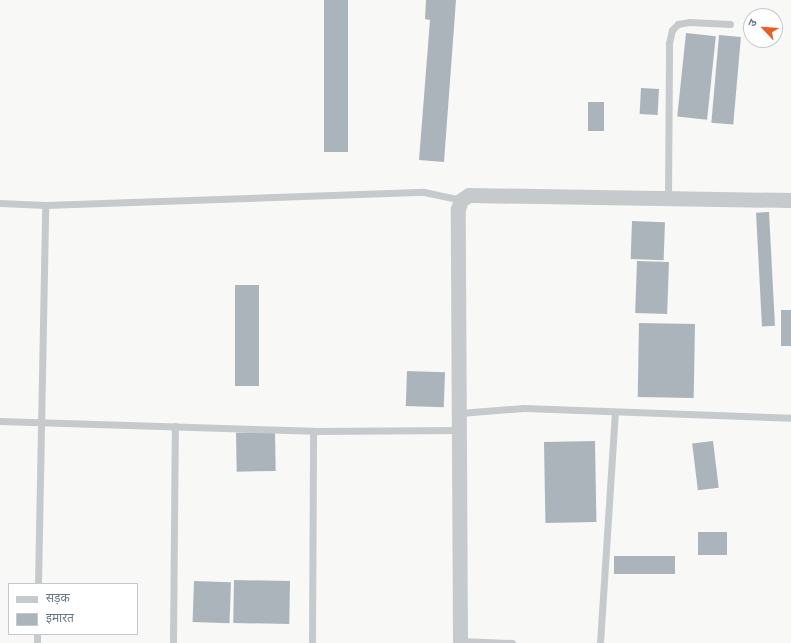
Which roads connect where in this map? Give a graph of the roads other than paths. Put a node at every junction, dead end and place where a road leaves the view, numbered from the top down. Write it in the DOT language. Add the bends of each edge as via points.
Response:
graph roads {
  1 [pos="730,24"];
  2 [pos="668,198"];
  3 [pos="461,200"];
  4 [pos="791,200"];
  5 [pos="0,202"];
  6 [pos="45,204"];
  7 [pos="615,412"];
  8 [pos="460,413"];
  9 [pos="791,418"];
  10 [pos="0,421"];
  11 [pos="41,421"];
  12 [pos="175,426"];
  13 [pos="460,430"];
  14 [pos="313,431"];
  15 [pos="38,583"];
  16 [pos="460,642"];
  17 [pos="173,643"];
  18 [pos="312,643"];
  19 [pos="512,643"];
  20 [pos="600,643"];
  1 -- 2 [label="lane" via="689,22 678,24 672,30 669,43"];
  2 -- 3 [label="street" via="469,195"];
  2 -- 4 [label="street"];
  3 -- 6 [label="lane" via="424,192"];
  3 -- 8 [label="street" via="458,209"];
  5 -- 6 [label="lane"];
  6 -- 11 [label="lane"];
  7 -- 8 [label="lane" via="524,408"];
  7 -- 9 [label="lane"];
  7 -- 20 [label="lane"];
  8 -- 13 [label="street"];
  10 -- 11 [label="lane"];
  11 -- 12 [label="lane"];
  11 -- 15 [label="lane"];
  12 -- 14 [label="lane"];
  12 -- 17 [label="lane"];
  13 -- 14 [label="lane"];
  13 -- 16 [label="street"];
  14 -- 18 [label="lane"];
  16 -- 19 [label="lane"];
}
